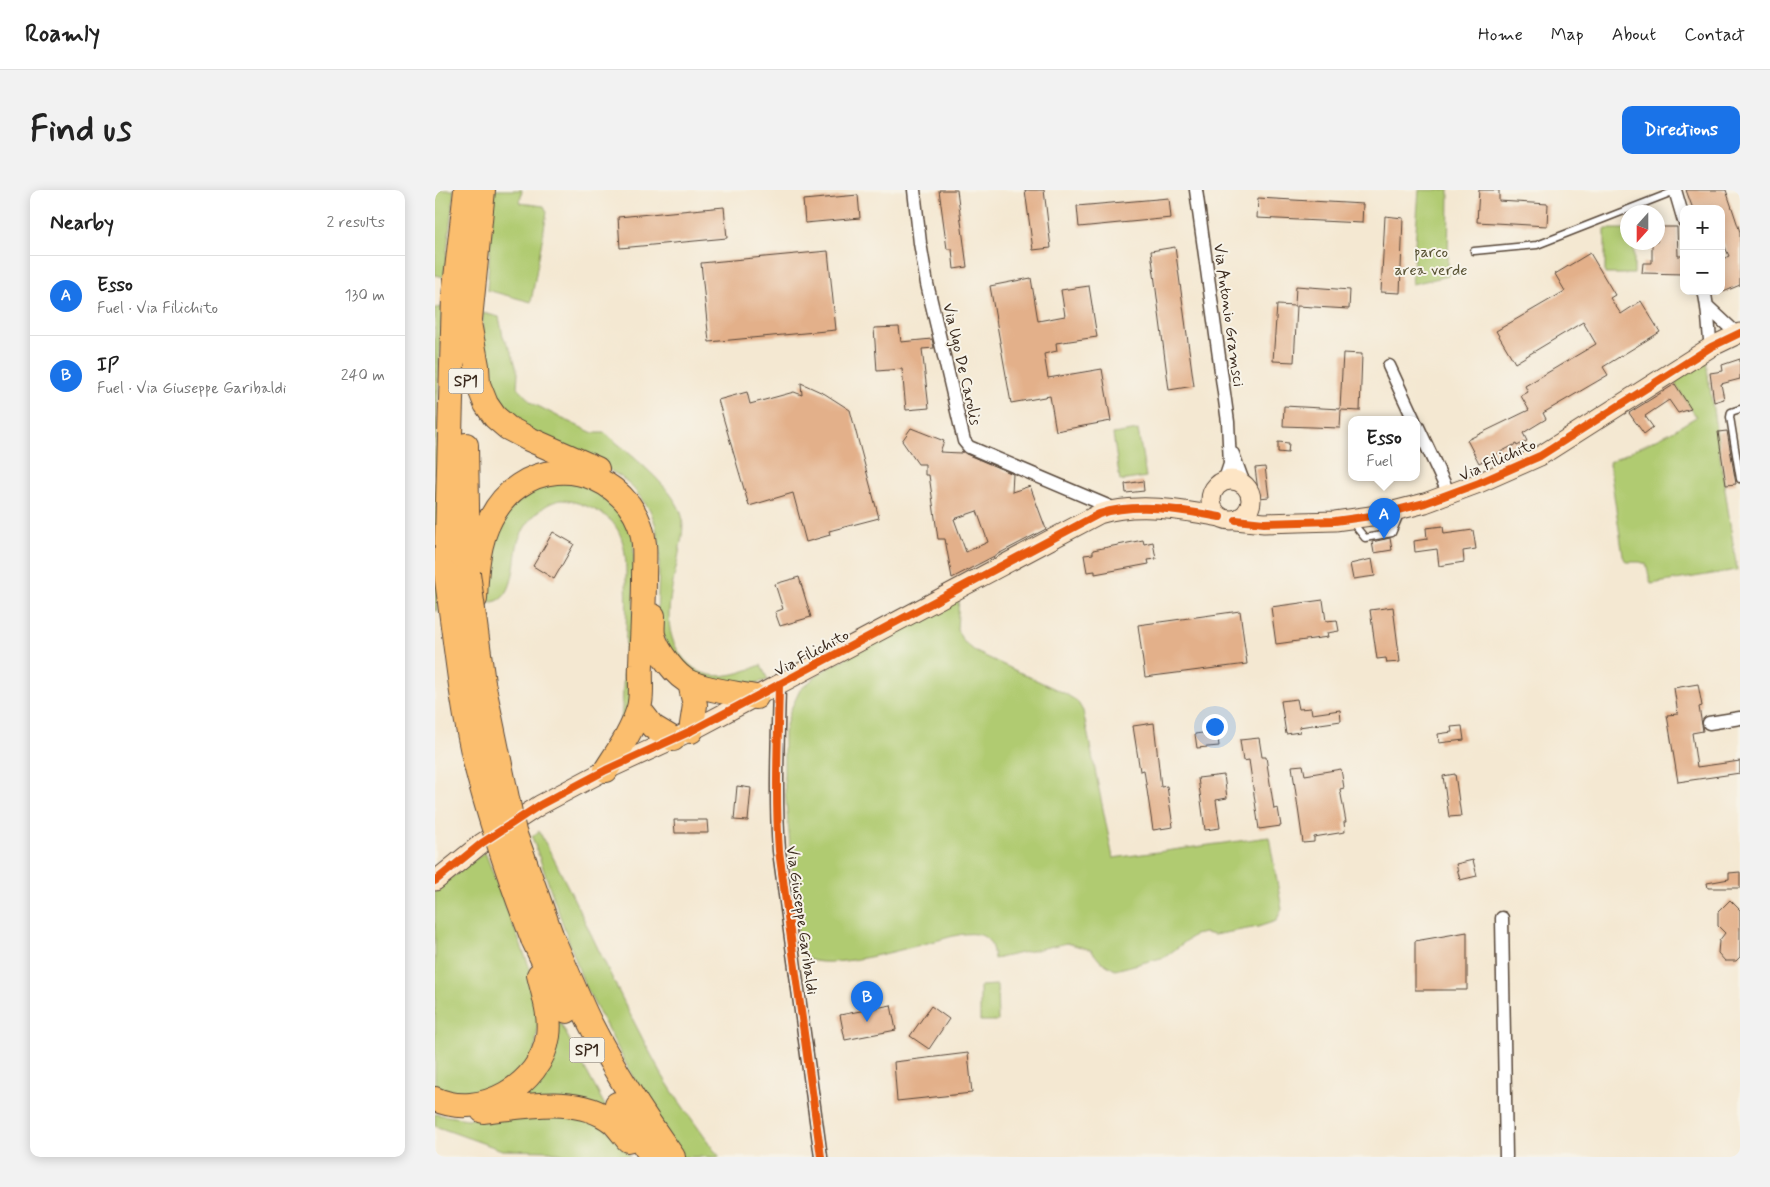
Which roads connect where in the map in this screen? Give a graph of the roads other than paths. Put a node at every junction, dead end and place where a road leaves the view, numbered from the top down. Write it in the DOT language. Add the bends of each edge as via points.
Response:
graph roads {
  1 [pos="466,190"];
  2 [pos="483,190"];
  3 [pos="914,190"];
  4 [pos="1196,190"];
  5 [pos="1675,191"];
  6 [pos="1680,208"];
  7 [pos="1473,251"];
  8 [pos="1705,295"];
  9 [pos="1707,306"];
  10 [pos="469,323"];
  11 [pos="1738,334"];
  12 [pos="1711,347"];
  13 [pos="1389,366"];
  14 [pos="1740,409"];
  15 [pos="1412,416"];
  16 [pos="1420,431"];
  17 [pos="1230,445"];
  18 [pos="1740,479"];
  19 [pos="1218,487"];
  20 [pos="1449,494"];
  21 [pos="1248,495"];
  22 [pos="1115,509"];
  23 [pos="1178,510"];
  24 [pos="1228,519"];
  25 [pos="1282,522"];
  26 [pos="463,576"];
  27 [pos="690,683"];
  28 [pos="779,684"];
  29 [pos="756,697"];
  30 [pos="639,709"];
  31 [pos="1740,718"];
  32 [pos="1709,723"];
  33 [pos="682,735"];
  34 [pos="606,770"];
  35 [pos="435,881"];
  36 [pos="1502,918"];
  37 [pos="542,937"];
  38 [pos="435,1099"];
  39 [pos="435,1106"];
  40 [pos="656,1155"];
  41 [pos="821,1157"];
  42 [pos="1506,1157"];
  1 -- 26 [label="highway, SP1" via="454,296"];
  2 -- 10 [label="highway, SP1"];
  3 -- 22 [label="street, Via Ugo De Carolis" via="927,284 964,441 969,447"];
  4 -- 17 [label="street, Via Antonio Gramsci"];
  5 -- 6 [label="street"];
  5 -- 7 [label="lane" via="1537,245"];
  8 -- 9 [label="street"];
  9 -- 11 [label="street"];
  9 -- 12 [label="street"];
  10 -- 26 [label="highway, SP1"];
  10 -- 27 [label="highway" via="478,384 495,417 529,439 601,471 622,484 637,501 649,522 654,546 653,635 663,656"];
  11 -- 12 [label="street, Via Filichito"];
  12 -- 20 [label="street, Via Filichito" via="1540,456"];
  13 -- 15 [label="street"];
  14 -- 18 [label="lane" via="1731,412 1729,417"];
  16 -- 20 [label="street"];
  17 -- 19 [label="street, Via Antonio Gramsci" via="1230,464"];
  17 -- 21 [label="street, Via Antonio Gramsci"];
  19 -- 21 [label="street" via="1234,481"];
  19 -- 23 [label="street, Via Filichito" via="1191,506"];
  19 -- 24 [label="street" via="1212,507"];
  20 -- 25 [label="street, Via Filichito" via="1378,515"];
  21 -- 24 [label="street" via="1247,512 1242,517"];
  21 -- 25 [label="street, Via Filichito" via="1259,511"];
  22 -- 23 [label="street, Via Filichito"];
  22 -- 28 [label="street, Via Filichito" via="1099,514"];
  23 -- 24 [label="street, Via Filichito"];
  24 -- 25 [label="street, Via Filichito"];
  26 -- 30 [label="highway" via="491,518 507,495 532,477 557,471 582,473 616,491 639,522 644,542"];
  26 -- 37 [label="highway, SP1, bridge" via="515,832"];
  26 -- 37 [label="highway, SP1, bridge" via="461,684 475,763 493,829"];
  27 -- 29 [label="highway"];
  27 -- 33 [label="highway" via="695,705"];
  28 -- 29 [label="street, Via Filichito"];
  28 -- 41 [label="street, Via Giuseppe Garibaldi" via="776,789 779,851"];
  29 -- 33 [label="street, Via Filichito"];
  30 -- 33 [label="highway" via="653,727"];
  30 -- 34 [label="highway" via="625,742"];
  31 -- 32 [label="street"];
  33 -- 34 [label="street, Via Filichito"];
  34 -- 35 [label="street, Via Filichito" via="540,804"];
  36 -- 42 [label="street"];
  37 -- 38 [label="highway, SP1" via="549,1019 547,1038 531,1074 498,1099 483,1103 465,1105"];
  37 -- 40 [label="highway, SP1" via="636,1104"];
  39 -- 40 [label="highway" via="464,1113 549,1105 582,1108 612,1122"];
}
